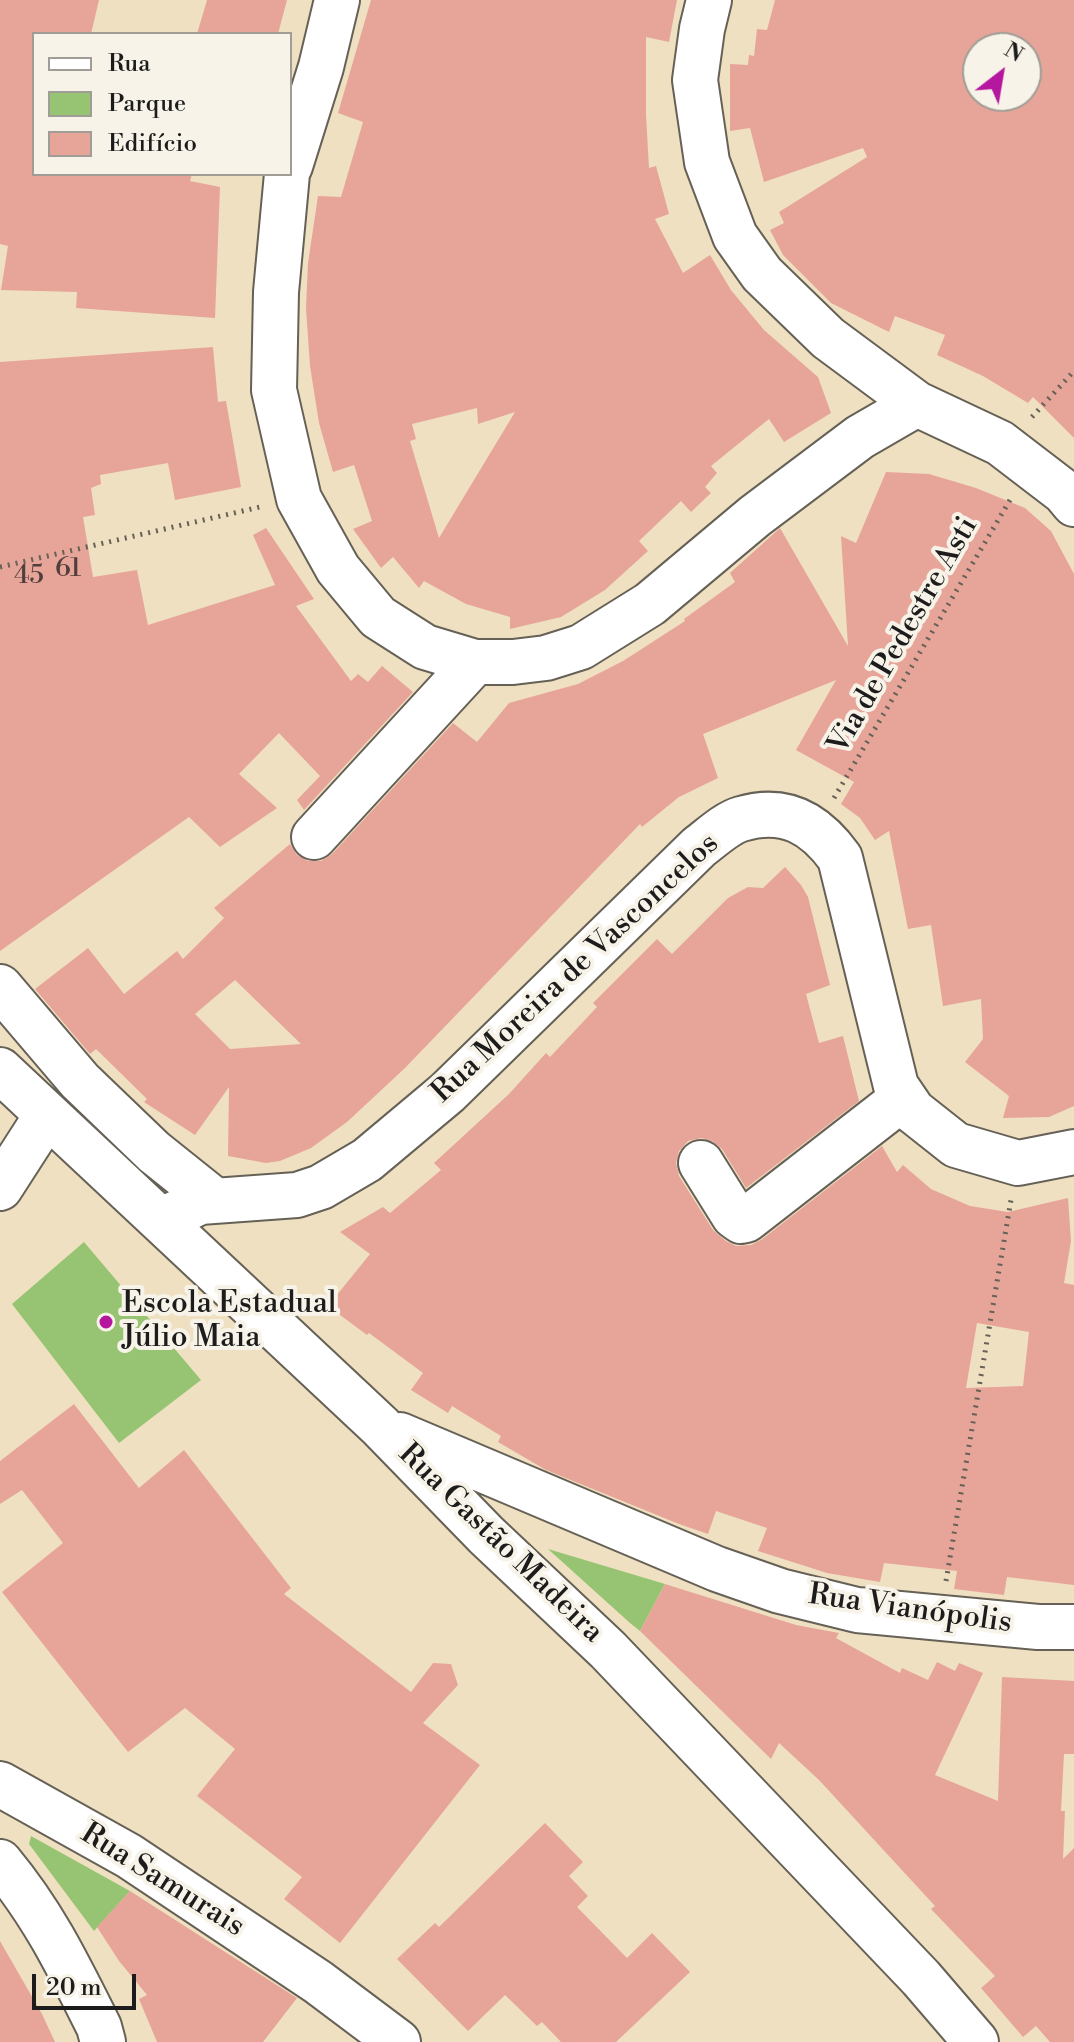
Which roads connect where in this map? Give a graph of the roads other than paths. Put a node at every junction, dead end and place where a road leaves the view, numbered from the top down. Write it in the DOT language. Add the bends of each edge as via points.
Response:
graph roads {
  1 [pos="337,0"];
  2 [pos="709,0"];
  3 [pos="292,160"];
  4 [pos="287,176"];
  5 [pos="917,404"];
  6 [pos="1074,504"];
  7 [pos="475,662"];
  8 [pos="314,837"];
  9 [pos="0,987"];
  10 [pos="0,1070"];
  11 [pos="903,1098"];
  12 [pos="47,1115"];
  13 [pos="1074,1152"];
  14 [pos="701,1163"];
  15 [pos="0,1188"];
  16 [pos="214,1200"];
  17 [pos="162,1220"];
  18 [pos="380,1426"];
  19 [pos="570,1507"];
  20 [pos="486,1535"];
  21 [pos="1074,1627"];
  22 [pos="0,1784"];
  23 [pos="0,1862"];
  24 [pos="103,2042"];
  25 [pos="398,2042"];
  26 [pos="976,2042"];
  1 -- 3 [label="street"];
  2 -- 5 [label="street" via="695,80 707,162 735,236 762,274 828,338"];
  4 -- 7 [label="street" via="274,390 299,499 338,569 378,617 425,647"];
  5 -- 6 [label="street" via="1015,454"];
  5 -- 7 [label="street" via="860,437 650,604 581,647 546,658"];
  7 -- 8 [label="street"];
  9 -- 16 [label="street" via="80,1081"];
  10 -- 12 [label="street, Rua Gastão Madeira"];
  11 -- 13 [label="street" via="956,1145 1018,1163"];
  11 -- 14 [label="street" via="746,1220 734,1216"];
  11 -- 16 [label="street, Rua Moreira de Vasconcelos" via="840,858 816,829 772,814 739,819 699,847 447,1093 367,1160 297,1195"];
  12 -- 15 [label="street"];
  12 -- 17 [label="street, Rua Gastão Madeira"];
  16 -- 17 [label="street, Rua Moreira de Vasconcelos"];
  17 -- 18 [label="street, Rua Gastão Madeira"];
  18 -- 19 [label="street, Rua Vianópolis"];
  18 -- 20 [label="street, Rua Gastão Madeira"];
  19 -- 20 [label="street"];
  19 -- 21 [label="street, Rua Vianópolis" via="717,1569 857,1610"];
  20 -- 26 [label="street, Rua Gastão Madeira" via="668,1712"];
  22 -- 25 [label="street, Rua Samurais" via="129,1856"];
  23 -- 24 [label="street" via="55,1938"];
}
